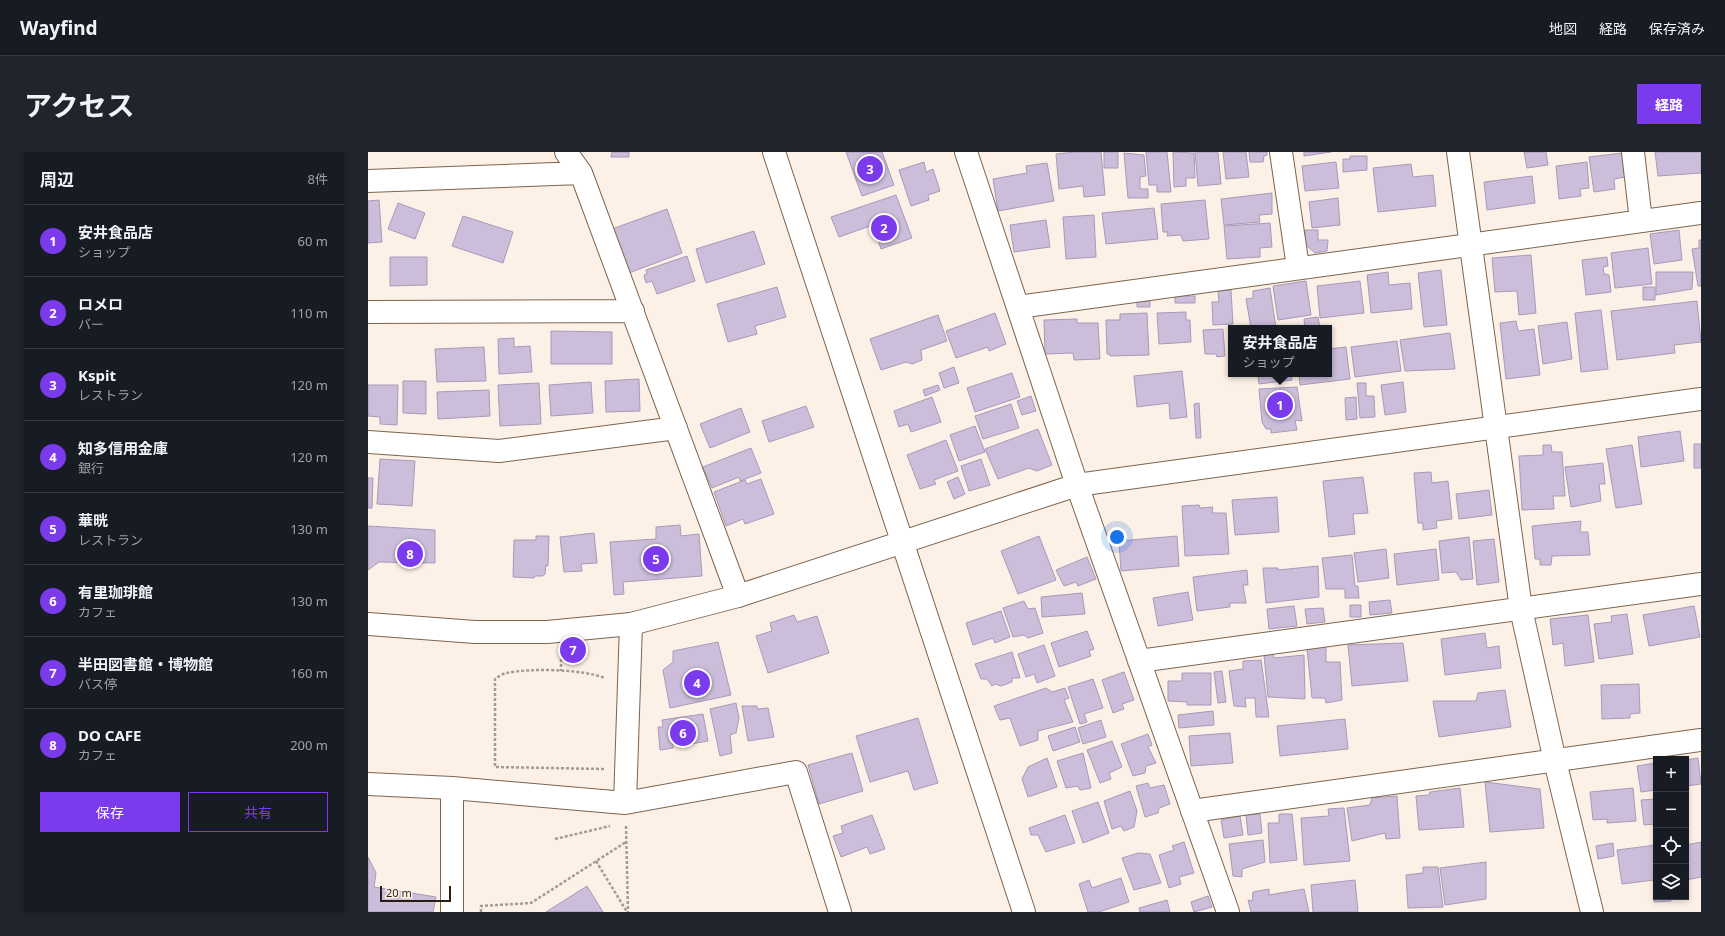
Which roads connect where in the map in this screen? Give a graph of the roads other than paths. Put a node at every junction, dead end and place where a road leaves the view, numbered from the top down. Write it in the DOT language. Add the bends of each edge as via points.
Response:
graph roads {
  1 [pos="566,152"];
  2 [pos="774,152"];
  3 [pos="966,152"];
  4 [pos="1281,152"];
  5 [pos="1458,152"];
  6 [pos="1633,152"];
  7 [pos="581,173"];
  8 [pos="368,181"];
  9 [pos="1701,212"];
  10 [pos="1642,221"];
  11 [pos="1470,245"];
  12 [pos="1298,267"];
  13 [pos="1018,307"];
  14 [pos="633,311"];
  15 [pos="368,312"];
  16 [pos="1701,399"];
  17 [pos="1496,427"];
  18 [pos="676,428"];
  19 [pos="368,442"];
  20 [pos="1077,485"];
  21 [pos="903,542"];
  22 [pos="1701,584"];
  23 [pos="738,596"];
  24 [pos="1521,609"];
  25 [pos="368,624"];
  26 [pos="631,624"];
  27 [pos="1139,661"];
  28 [pos="1701,740"];
  29 [pos="1555,761"];
  30 [pos="368,784"];
  31 [pos="452,788"];
  32 [pos="1192,811"];
  33 [pos="625,813"];
  34 [pos="452,912"];
  35 [pos="840,912"];
  36 [pos="1024,912"];
  37 [pos="1228,912"];
  38 [pos="1592,912"];
  1 -- 7 [label="street"];
  2 -- 21 [label="street"];
  3 -- 13 [label="street"];
  4 -- 12 [label="street"];
  5 -- 11 [label="street"];
  6 -- 10 [label="street"];
  7 -- 8 [label="street"];
  7 -- 14 [label="street"];
  9 -- 10 [label="street"];
  10 -- 11 [label="street"];
  11 -- 12 [label="street"];
  11 -- 17 [label="street"];
  12 -- 13 [label="street"];
  13 -- 20 [label="street"];
  14 -- 15 [label="street"];
  14 -- 18 [label="street"];
  16 -- 17 [label="street"];
  17 -- 20 [label="street"];
  17 -- 24 [label="street"];
  18 -- 19 [label="street" via="499,451"];
  18 -- 23 [label="street"];
  20 -- 21 [label="street"];
  20 -- 27 [label="street"];
  21 -- 23 [label="street"];
  21 -- 36 [label="street"];
  22 -- 24 [label="street"];
  23 -- 26 [label="street"];
  24 -- 27 [label="street"];
  24 -- 29 [label="street"];
  25 -- 26 [label="street" via="475,632 548,632"];
  26 -- 33 [label="street"];
  27 -- 32 [label="street"];
  28 -- 29 [label="street"];
  29 -- 32 [label="street"];
  29 -- 38 [label="street"];
  30 -- 31 [label="street"];
  31 -- 33 [label="street"];
  31 -- 34 [label="street"];
  32 -- 37 [label="street"];
  33 -- 35 [label="street" via="796,772"];
}
